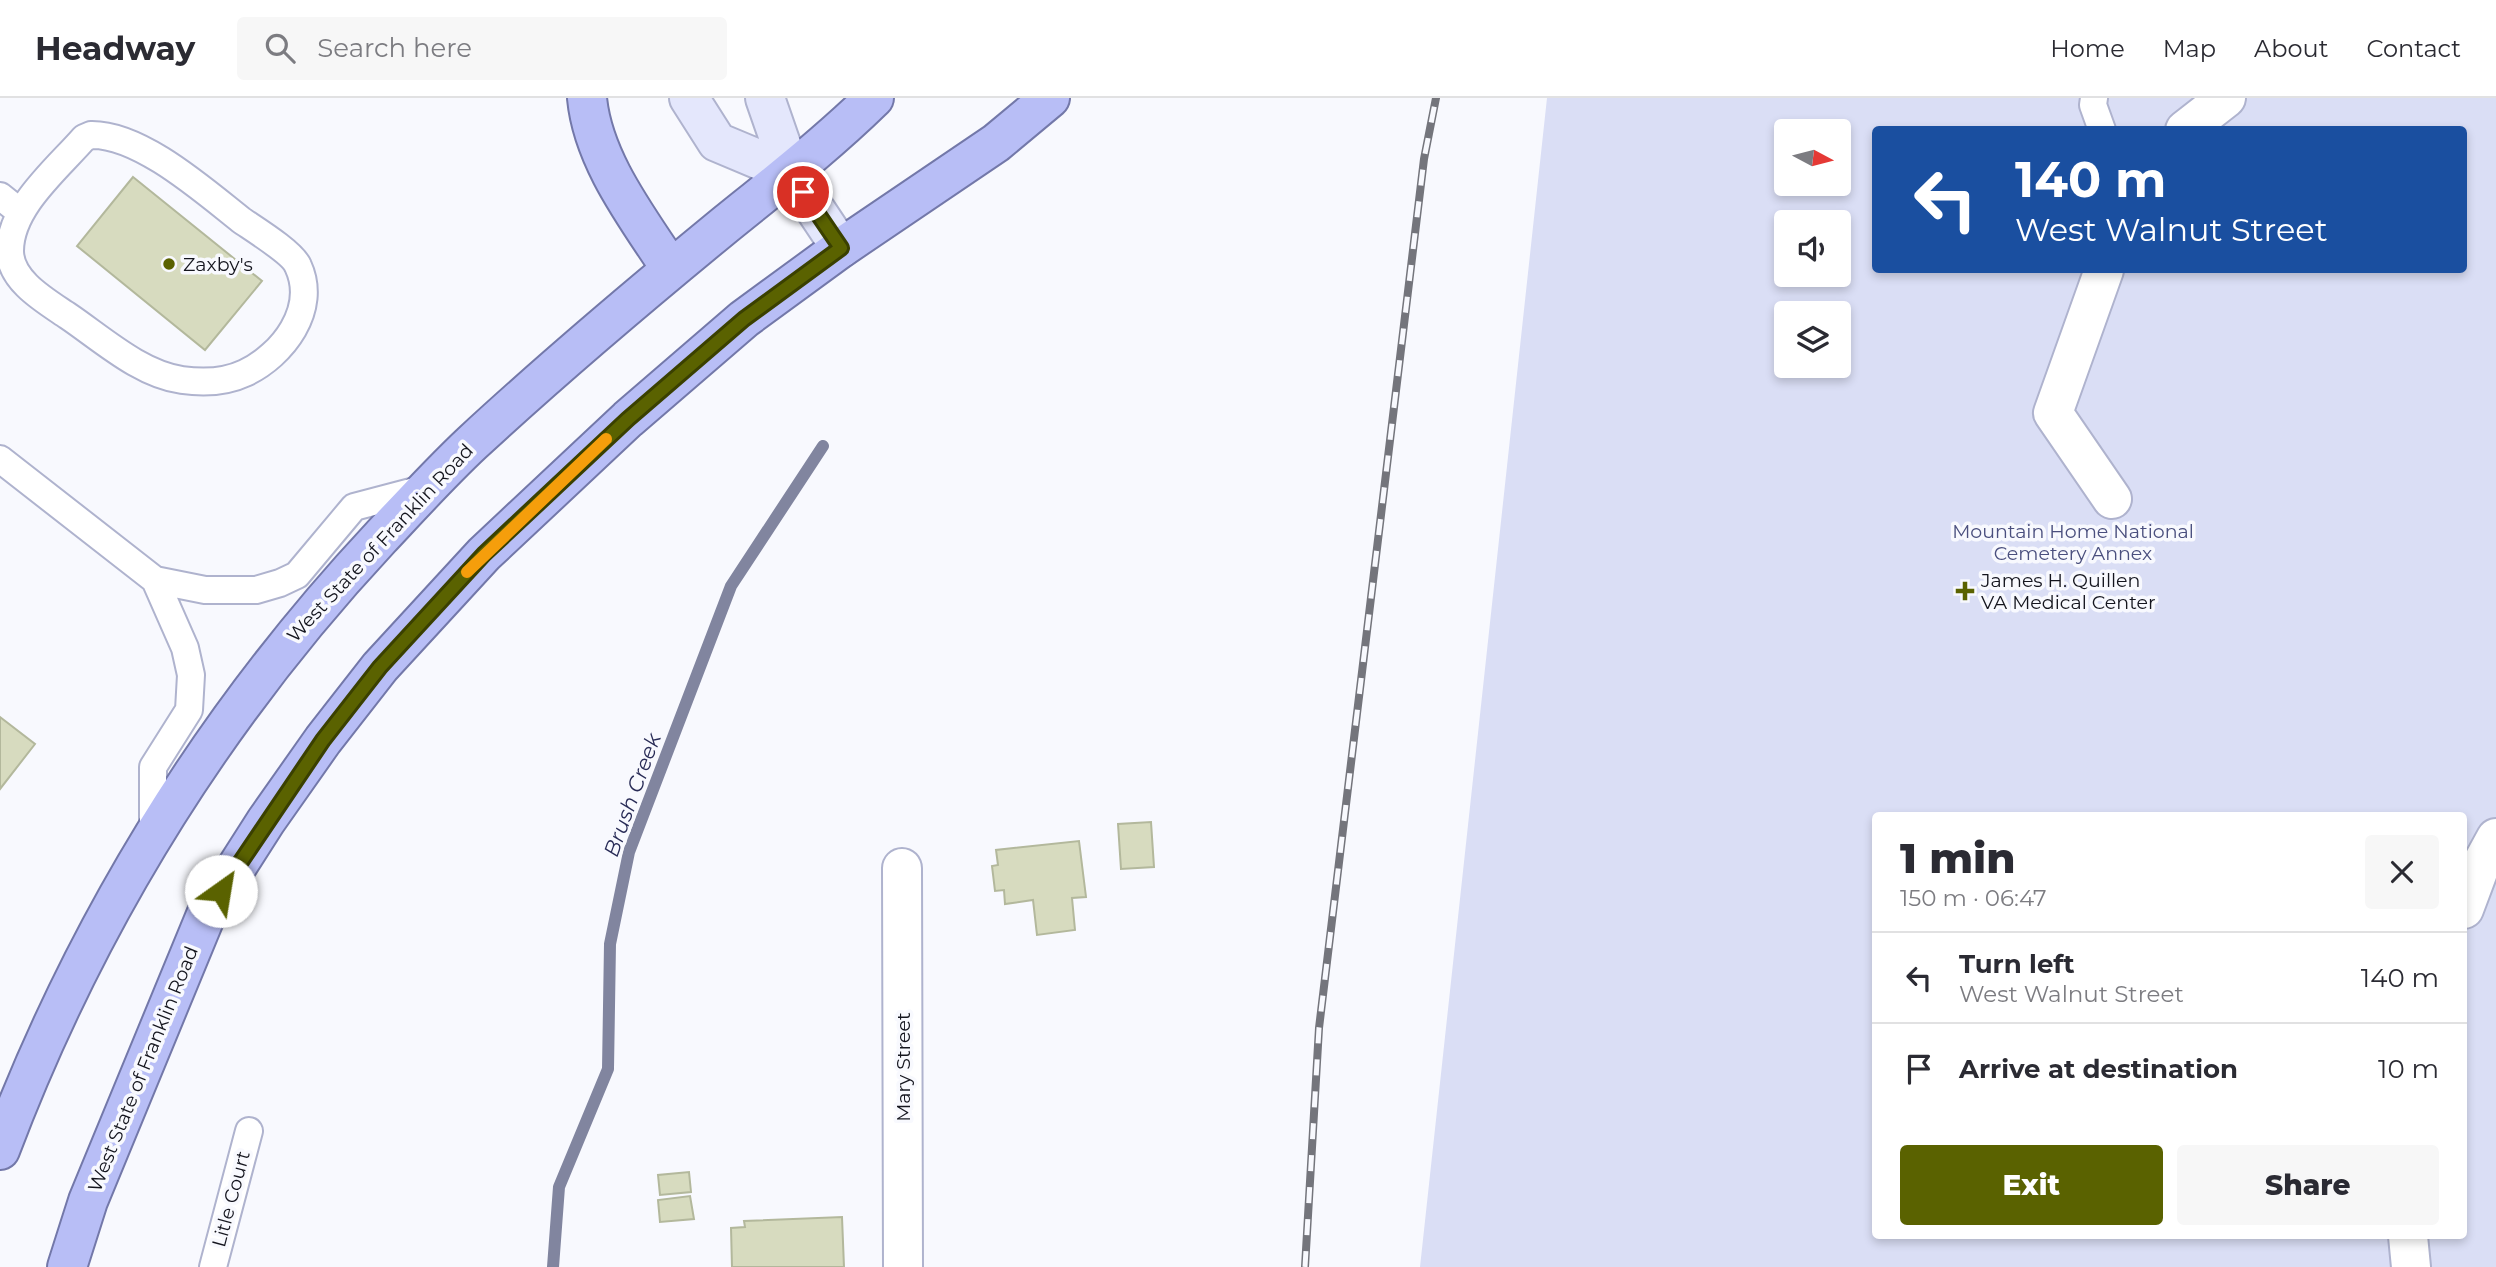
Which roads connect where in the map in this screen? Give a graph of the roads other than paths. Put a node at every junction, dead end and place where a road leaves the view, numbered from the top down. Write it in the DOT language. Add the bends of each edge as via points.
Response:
graph roads {
  1 [pos="587,98"];
  2 [pos="689,98"];
  3 [pos="765,98"];
  4 [pos="874,98"];
  5 [pos="1050,98"];
  6 [pos="2094,98"];
  7 [pos="2226,98"];
  8 [pos="2101,126"];
  9 [pos="2190,126"];
  10 [pos="791,173"];
  11 [pos="10,204"];
  12 [pos="841,248"];
  13 [pos="671,269"];
  14 [pos="2103,273"];
  15 [pos="0,458"];
  16 [pos="427,488"];
  17 [pos="2112,499"];
  18 [pos="155,579"];
  19 [pos="153,835"];
  20 [pos="2496,838"];
  21 [pos="902,868"];
  22 [pos="2467,901"];
  23 [pos="249,1131"];
  24 [pos="0,1150"];
  25 [pos="2408,1239"];
  26 [pos="67,1267"];
  27 [pos="213,1267"];
  28 [pos="903,1267"];
  29 [pos="2411,1267"];
  1 -- 13 [label="highway" via="597,143"];
  2 -- 10 [label="main road" via="718,142"];
  3 -- 10 [label="main road"];
  4 -- 10 [label="highway, West State of Franklin Road"];
  5 -- 12 [label="highway, West State of Franklin Road" via="996,144"];
  6 -- 8 [label="lane"];
  7 -- 9 [label="street"];
  10 -- 12 [label="main road"];
  10 -- 13 [label="highway, West State of Franklin Road"];
  11 -- 11 [label="lane" via="84,138 100,135 123,141 186,177 298,264 304,310 274,354 244,373 216,382 154,373 33,292 15,272 9,250"];
  12 -- 26 [label="highway, West State of Franklin Road" via="744,319 484,554 380,667 323,740 206,915 88,1201"];
  13 -- 16 [label="highway, West State of Franklin Road"];
  14 -- 17 [label="street" via="2053,413"];
  15 -- 18 [label="lane"];
  16 -- 18 [label="lane" via="354,507 297,575 280,583 235,592"];
  16 -- 19 [label="highway, West State of Franklin Road" via="312,612 253,686"];
  18 -- 19 [label="lane" via="185,648 191,675 189,710 153,768"];
  19 -- 24 [label="highway, West State of Franklin Road" via="98,929"];
  20 -- 22 [label="street"];
  21 -- 28 [label="street, Mary Street"];
  23 -- 27 [label="lane, Litle Court"];
  25 -- 29 [label="street"];
}
